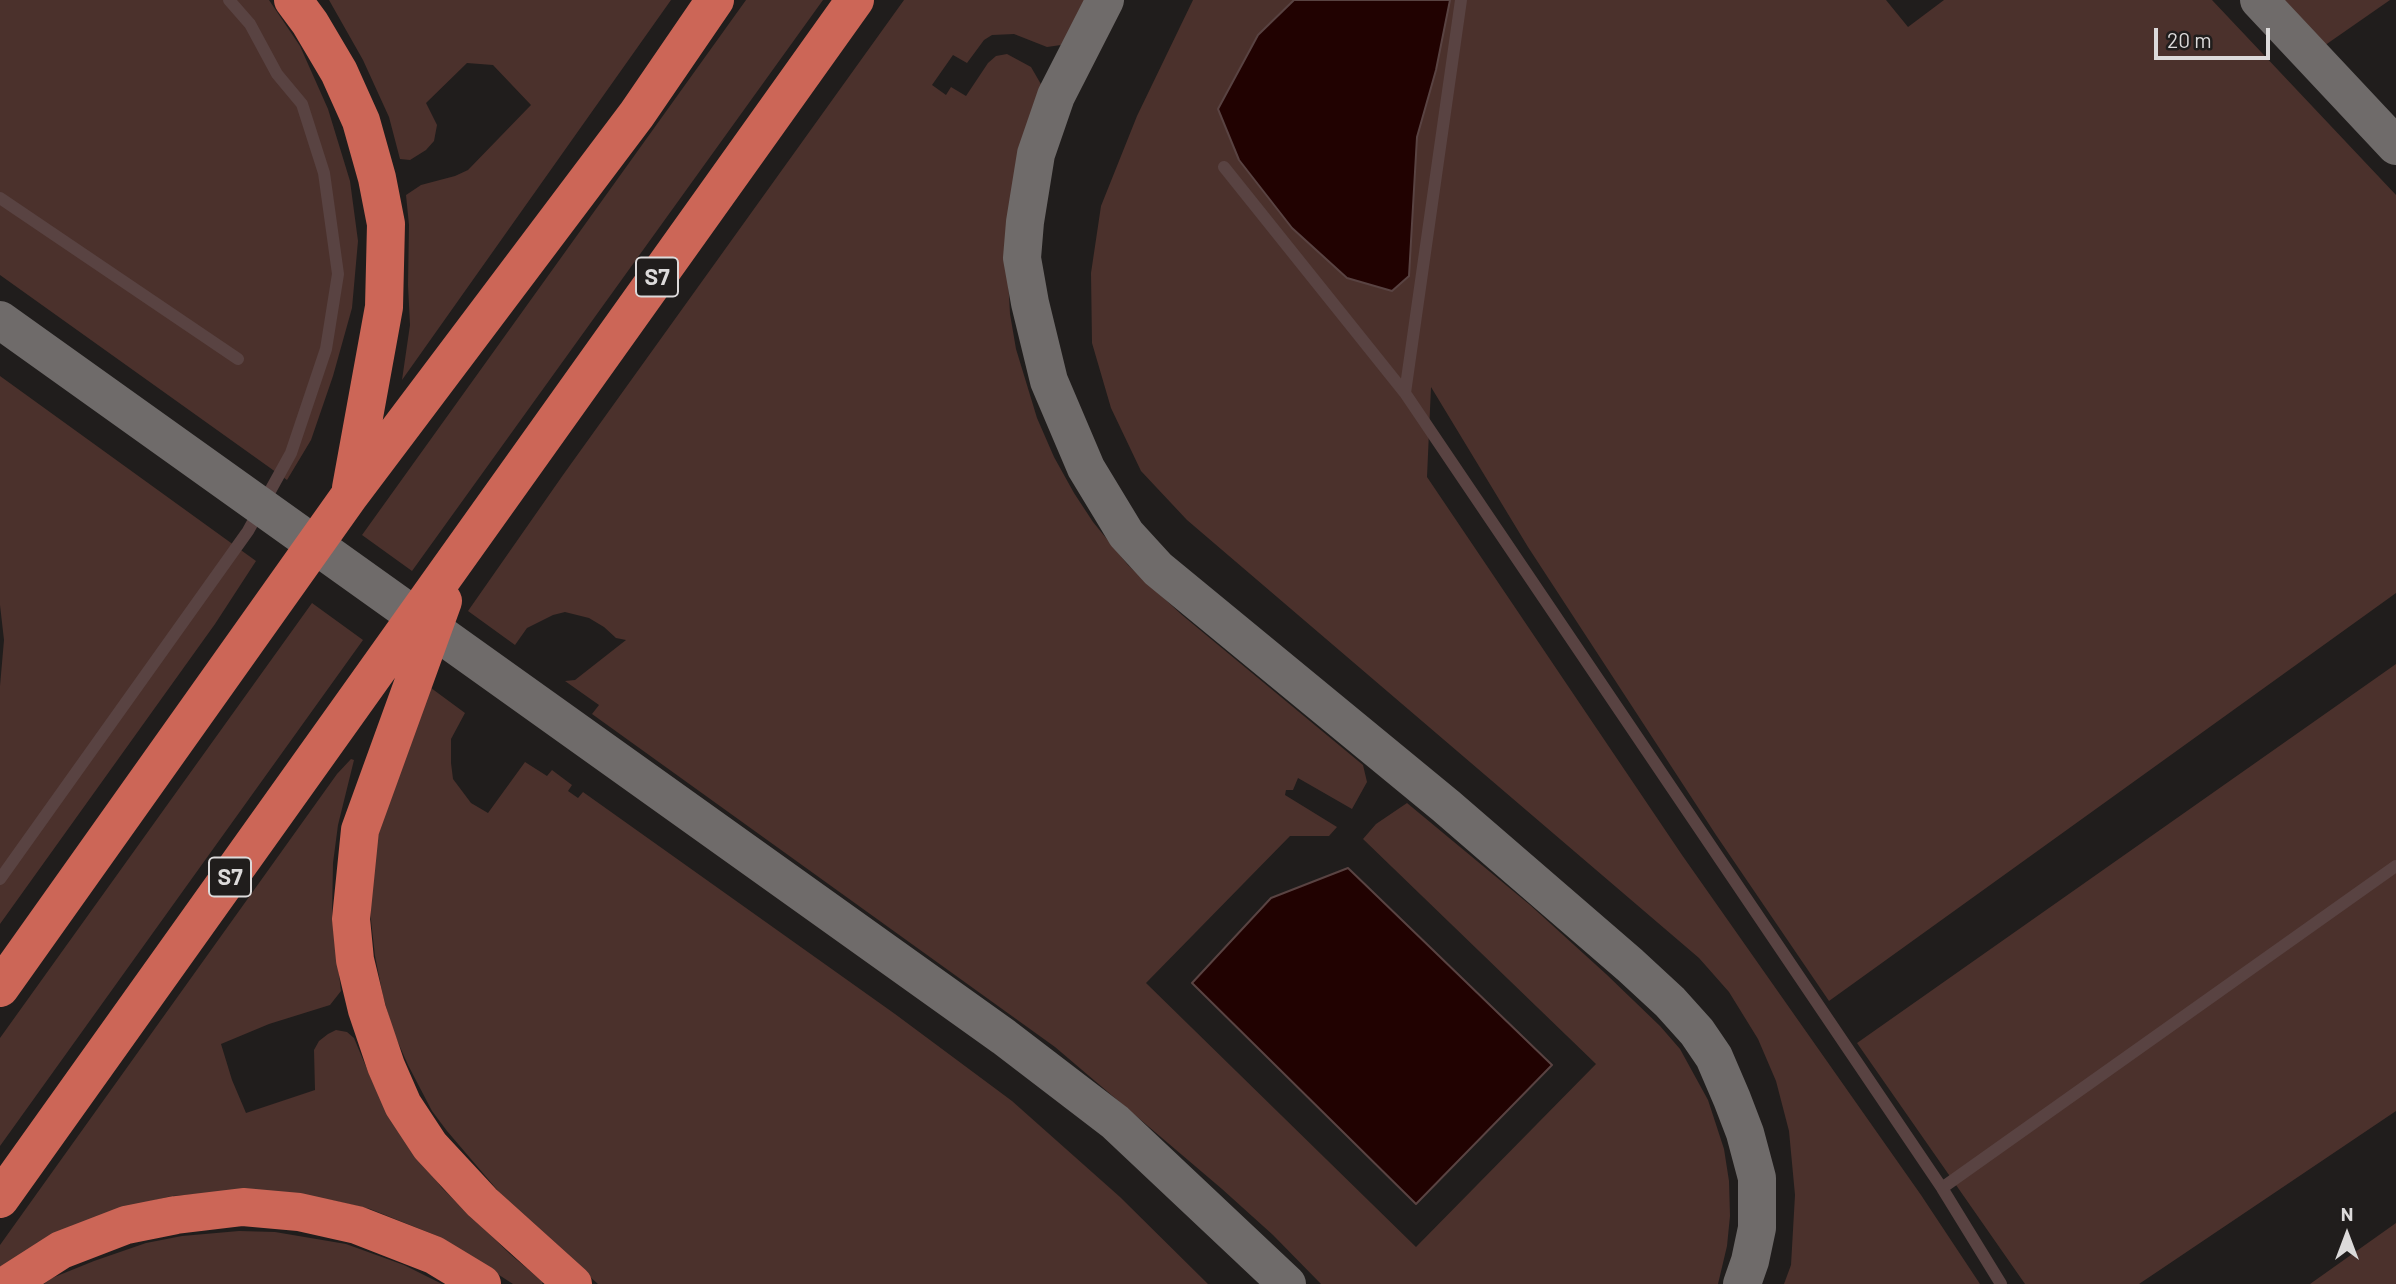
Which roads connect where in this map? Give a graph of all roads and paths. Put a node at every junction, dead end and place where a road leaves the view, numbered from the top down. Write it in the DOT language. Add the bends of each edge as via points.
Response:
graph roads {
  1 [pos="293,0"];
  2 [pos="715,0"];
  3 [pos="855,0"];
  4 [pos="1105,0"];
  5 [pos="2259,0"];
  6 [pos="2396,146"];
  7 [pos="0,320"];
  8 [pos="350,495"];
  9 [pos="460,555"];
  10 [pos="0,988"];
  11 [pos="0,1199"];
  12 [pos="9,1284"];
  13 [pos="482,1284"];
  14 [pos="573,1284"];
  15 [pos="1287,1284"];
  16 [pos="1742,1284"];
  1 -- 8 [label="highway" via="339,72 361,121 386,224 384,307"];
  2 -- 8 [label="highway" via="637,114"];
  3 -- 9 [label="highway, S7"];
  4 -- 16 [label="street" via="1056,96 1036,154 1022,258 1049,381 1086,468 1126,534 1158,569 1446,806 1630,965 1697,1032 1714,1057 1732,1100 1757,1178 1757,1228"];
  5 -- 6 [label="street"];
  7 -- 15 [label="street" via="1004,1037 1115,1122"];
  8 -- 10 [label="highway"];
  9 -- 11 [label="highway, S7"];
  9 -- 14 [label="highway" via="360,830 351,919 355,960 386,1066 403,1105 430,1146 482,1202"];
  12 -- 13 [label="highway" via="61,1250 126,1225 243,1207 299,1212 357,1225 434,1255"];
}
